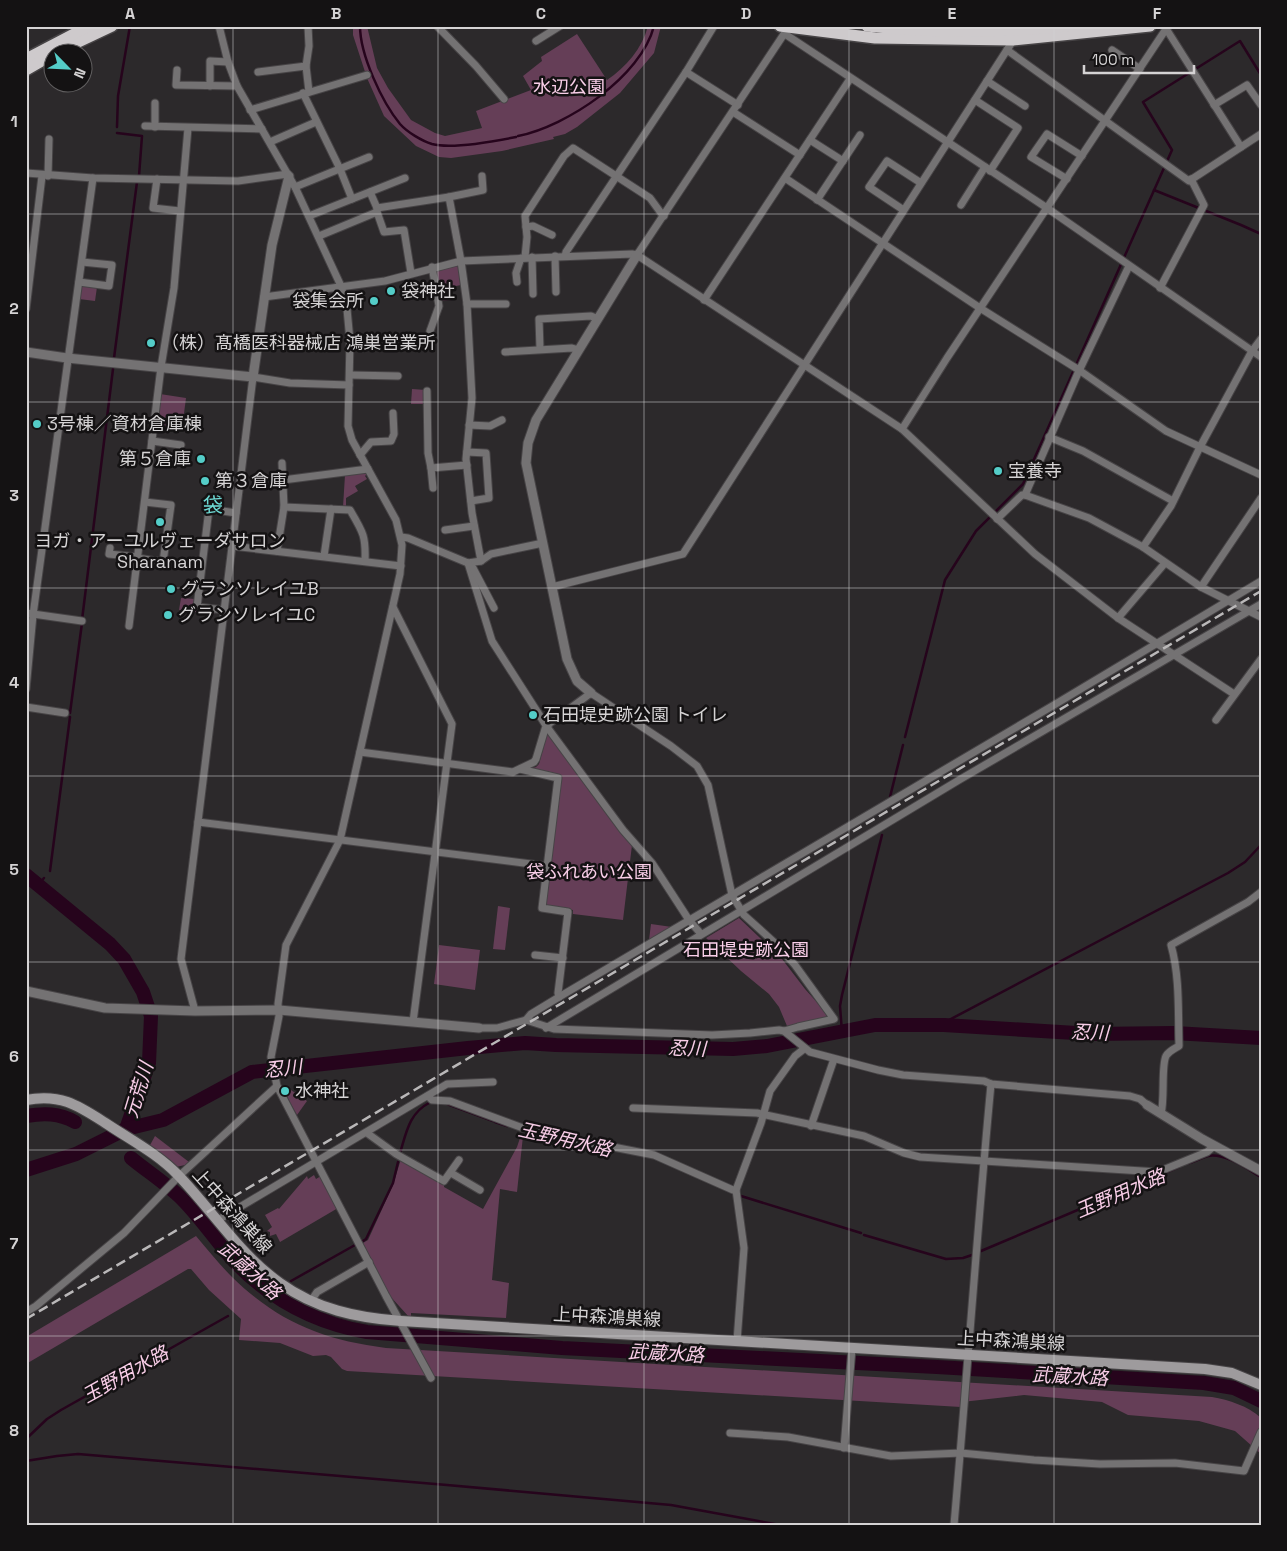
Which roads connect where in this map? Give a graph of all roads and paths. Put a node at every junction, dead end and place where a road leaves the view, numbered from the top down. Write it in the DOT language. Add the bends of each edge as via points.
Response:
graph roads {
  1 [pos="89,26"];
  2 [pos="112,26"];
  3 [pos="219,26"];
  4 [pos="308,26"];
  5 [pos="437,26"];
  6 [pos="560,26"];
  7 [pos="714,26"];
  8 [pos="867,26"];
  9 [pos="1066,26"];
  10 [pos="1150,26"];
  11 [pos="1166,27"];
  12 [pos="786,28"];
  13 [pos="923,28"];
  14 [pos="1034,28"];
  15 [pos="1013,37"];
  16 [pos="536,41"];
  17 [pos="78,42"];
  18 [pos="1112,50"];
  19 [pos="26,59"];
  20 [pos="42,61"];
  21 [pos="228,62"];
  22 [pos="306,66"];
  23 [pos="26,70"];
  24 [pos="177,70"];
  25 [pos="1140,70"];
  26 [pos="258,72"];
  27 [pos="686,72"];
  28 [pos="367,74"];
  29 [pos="850,79"];
  30 [pos="987,81"];
  31 [pos="210,86"];
  32 [pos="237,86"];
  33 [pos="306,93"];
  34 [pos="504,99"];
  35 [pos="975,100"];
  36 [pos="155,103"];
  37 [pos="738,105"];
  38 [pos="1214,105"];
  39 [pos="1261,105"];
  40 [pos="1025,106"];
  41 [pos="250,110"];
  42 [pos="733,112"];
  43 [pos="1106,120"];
  44 [pos="316,122"];
  45 [pos="145,126"];
  46 [pos="155,127"];
  47 [pos="188,128"];
  48 [pos="262,129"];
  49 [pos="860,134"];
  50 [pos="1261,134"];
  51 [pos="49,139"];
  52 [pos="810,140"];
  53 [pos="270,142"];
  54 [pos="946,142"];
  55 [pos="1241,147"];
  56 [pos="800,155"];
  57 [pos="1082,156"];
  58 [pos="369,157"];
  59 [pos="843,161"];
  60 [pos="340,169"];
  61 [pos="987,169"];
  62 [pos="26,174"];
  63 [pos="288,175"];
  64 [pos="617,175"];
  65 [pos="45,176"];
  66 [pos="482,176"];
  67 [pos="93,178"];
  68 [pos="405,178"];
  69 [pos="785,178"];
  70 [pos="1067,179"];
  71 [pos="1191,179"];
  72 [pos="157,180"];
  73 [pos="183,180"];
  74 [pos="920,183"];
  75 [pos="295,187"];
  76 [pos="370,192"];
  77 [pos="449,197"];
  78 [pos="352,200"];
  79 [pos="817,200"];
  80 [pos="961,205"];
  81 [pos="1047,208"];
  82 [pos="902,209"];
  83 [pos="377,210"];
  84 [pos="180,211"];
  85 [pos="309,216"];
  86 [pos="664,216"];
  87 [pos="526,227"];
  88 [pos="552,234"];
  89 [pos="319,236"];
  90 [pos="881,243"];
  91 [pos="555,256"];
  92 [pos="565,256"];
  93 [pos="637,256"];
  94 [pos="526,258"];
  95 [pos="461,261"];
  96 [pos="82,262"];
  97 [pos="29,264"];
  98 [pos="1129,266"];
  99 [pos="432,267"];
  100 [pos="411,273"];
  101 [pos="79,282"];
  102 [pos="517,282"];
  103 [pos="341,286"];
  104 [pos="1160,288"];
  105 [pos="556,292"];
  106 [pos="533,294"];
  107 [pos="264,297"];
  108 [pos="704,300"];
  109 [pos="467,304"];
  110 [pos="506,304"];
  111 [pos="26,307"];
  112 [pos="980,308"];
  113 [pos="598,319"];
  114 [pos="430,331"];
  115 [pos="1261,339"];
  116 [pos="540,349"];
  117 [pos="579,350"];
  118 [pos="1252,351"];
  119 [pos="26,352"];
  120 [pos="505,352"];
  121 [pos="1261,357"];
  122 [pos="68,358"];
  123 [pos="805,365"];
  124 [pos="161,367"];
  125 [pos="1079,370"];
  126 [pos="350,375"];
  127 [pos="398,376"];
  128 [pos="252,377"];
  129 [pos="349,385"];
  130 [pos="427,391"];
  131 [pos="393,413"];
  132 [pos="502,420"];
  133 [pos="469,425"];
  134 [pos="902,429"];
  135 [pos="1049,437"];
  136 [pos="152,441"];
  137 [pos="181,446"];
  138 [pos="1200,448"];
  139 [pos="467,452"];
  140 [pos="360,455"];
  141 [pos="282,463"];
  142 [pos="467,465"];
  143 [pos="431,468"];
  144 [pos="368,469"];
  145 [pos="1261,476"];
  146 [pos="283,480"];
  147 [pos="433,488"];
  148 [pos="1025,494"];
  149 [pos="1261,498"];
  150 [pos="471,501"];
  151 [pos="145,502"];
  152 [pos="1173,502"];
  153 [pos="284,507"];
  154 [pos="331,509"];
  155 [pos="236,513"];
  156 [pos="997,519"];
  157 [pos="474,526"];
  158 [pos="445,530"];
  159 [pos="401,537"];
  160 [pos="543,543"];
  161 [pos="232,546"];
  162 [pos="1143,546"];
  163 [pos="277,550"];
  164 [pos="109,553"];
  165 [pos="324,556"];
  166 [pos="137,558"];
  167 [pos="482,560"];
  168 [pos="365,561"];
  169 [pos="1165,562"];
  170 [pos="469,563"];
  171 [pos="401,566"];
  172 [pos="1261,581"];
  173 [pos="552,587"];
  174 [pos="1201,587"];
  175 [pos="1227,601"];
  176 [pos="1261,604"];
  177 [pos="393,606"];
  178 [pos="494,608"];
  179 [pos="225,610"];
  180 [pos="1249,611"];
  181 [pos="30,614"];
  182 [pos="1261,617"];
  183 [pos="1118,618"];
  184 [pos="82,621"];
  185 [pos="129,626"];
  186 [pos="1157,644"];
  187 [pos="1174,656"];
  188 [pos="1261,659"];
  189 [pos="26,689"];
  190 [pos="590,693"];
  191 [pos="1234,694"];
  192 [pos="26,707"];
  193 [pos="65,713"];
  194 [pos="1216,720"];
  195 [pos="547,727"];
  196 [pos="360,752"];
  197 [pos="446,763"];
  198 [pos="520,769"];
  199 [pos="198,822"];
  200 [pos="340,840"];
  201 [pos="436,852"];
  202 [pos="547,866"];
  203 [pos="1261,892"];
  204 [pos="732,895"];
  205 [pos="741,911"];
  206 [pos="690,920"];
  207 [pos="701,934"];
  208 [pos="535,955"];
  209 [pos="562,958"];
  210 [pos="26,991"];
  211 [pos="559,997"];
  212 [pos="279,1010"];
  213 [pos="195,1011"];
  214 [pos="526,1020"];
  215 [pos="413,1022"];
  216 [pos="479,1028"];
  217 [pos="546,1028"];
  218 [pos="785,1033"];
  219 [pos="804,1049"];
  220 [pos="834,1059"];
  221 [pos="493,1082"];
  222 [pos="991,1084"];
  223 [pos="277,1086"];
  224 [pos="428,1096"];
  225 [pos="26,1100"];
  226 [pos="1147,1105"];
  227 [pos="633,1108"];
  228 [pos="763,1114"];
  229 [pos="1161,1114"];
  230 [pos="811,1126"];
  231 [pos="367,1133"];
  232 [pos="1214,1146"];
  233 [pos="460,1160"];
  234 [pos="984,1161"];
  235 [pos="317,1162"];
  236 [pos="1261,1171"];
  237 [pos="451,1173"];
  238 [pos="176,1178"];
  239 [pos="480,1190"];
  240 [pos="736,1190"];
  241 [pos="218,1220"];
  242 [pos="369,1262"];
  243 [pos="311,1301"];
  244 [pos="26,1312"];
  245 [pos="403,1325"];
  246 [pos="736,1341"];
  247 [pos="851,1351"];
  248 [pos="967,1358"];
  249 [pos="431,1378"];
  250 [pos="1261,1385"];
  251 [pos="1261,1432"];
  252 [pos="730,1433"];
  253 [pos="844,1448"];
  254 [pos="960,1453"];
  255 [pos="954,1525"];
  1 -- 19 [label="highway"];
  2 -- 17 [label="highway"];
  3 -- 21 [label="street"];
  4 -- 22 [label="street"];
  5 -- 34 [label="street"];
  6 -- 16 [label="street"];
  7 -- 27 [label="street"];
  8 -- 13 [label="highway"];
  9 -- 14 [label="highway"];
  10 -- 15 [label="highway"];
  11 -- 25 [label="street"];
  11 -- 38 [label="street"];
  12 -- 15 [label="highway" via="874,38"];
  12 -- 29 [label="street"];
  12 -- 37 [label="street"];
  13 -- 15 [label="highway"];
  14 -- 15 [label="highway"];
  15 -- 30 [label="street"];
  15 -- 43 [label="street"];
  15 -- 54 [label="street"];
  18 -- 25 [label="street"];
  20 -- 23 [label="highway"];
  21 -- 31 [label="street" via="210,61"];
  21 -- 32 [label="street"];
  22 -- 26 [label="street"];
  22 -- 33 [label="street"];
  24 -- 31 [label="street" via="176,85"];
  25 -- 43 [label="street"];
  27 -- 37 [label="street"];
  27 -- 64 [label="street"];
  28 -- 33 [label="street"];
  29 -- 52 [label="street"];
  29 -- 54 [label="street"];
  30 -- 35 [label="street"];
  30 -- 40 [label="street"];
  31 -- 32 [label="street"];
  32 -- 41 [label="street"];
  33 -- 41 [label="street"];
  33 -- 44 [label="street"];
  35 -- 54 [label="street"];
  35 -- 61 [label="street" via="1018,128"];
  36 -- 46 [label="street"];
  37 -- 42 [label="street"];
  38 -- 39 [label="street" via="1247,85"];
  38 -- 55 [label="street"];
  41 -- 48 [label="street"];
  42 -- 56 [label="street"];
  42 -- 86 [label="street"];
  43 -- 57 [label="street"];
  43 -- 71 [label="street" via="1189,181"];
  44 -- 53 [label="street"];
  44 -- 60 [label="street"];
  45 -- 46 [label="street"];
  46 -- 47 [label="street"];
  47 -- 48 [label="street"];
  47 -- 73 [label="street"];
  48 -- 53 [label="street"];
  49 -- 59 [label="street"];
  50 -- 55 [label="street"];
  51 -- 65 [label="street"];
  52 -- 56 [label="street"];
  52 -- 59 [label="street"];
  53 -- 63 [label="street"];
  54 -- 61 [label="street"];
  54 -- 74 [label="street"];
  55 -- 71 [label="street"];
  56 -- 69 [label="street"];
  57 -- 70 [label="street"];
  57 -- 70 [label="street" via="1047,134 1032,157"];
  58 -- 60 [label="street"];
  59 -- 79 [label="street"];
  60 -- 75 [label="street"];
  60 -- 78 [label="street"];
  61 -- 80 [label="street"];
  61 -- 81 [label="street"];
  62 -- 65 [label="street"];
  63 -- 73 [label="street" via="238,181"];
  63 -- 75 [label="street"];
  63 -- 107 [label="street"];
  64 -- 86 [label="street" via="650,198"];
  64 -- 87 [label="street" via="571,149 525,216"];
  64 -- 92 [label="street"];
  65 -- 67 [label="street"];
  65 -- 97 [label="street"];
  66 -- 77 [label="street" via="483,190"];
  67 -- 72 [label="street"];
  67 -- 96 [label="street"];
  68 -- 76 [label="street"];
  69 -- 79 [label="street"];
  69 -- 108 [label="street"];
  70 -- 81 [label="street"];
  71 -- 104 [label="street" via="1204,204"];
  72 -- 73 [label="street"];
  72 -- 84 [label="street" via="153,208"];
  73 -- 84 [label="street"];
  74 -- 82 [label="street"];
  74 -- 82 [label="street" via="886,161 869,187"];
  74 -- 90 [label="street"];
  75 -- 85 [label="street"];
  76 -- 78 [label="street"];
  76 -- 83 [label="street"];
  77 -- 83 [label="street"];
  77 -- 95 [label="street"];
  78 -- 85 [label="street"];
  79 -- 90 [label="street"];
  81 -- 98 [label="street"];
  81 -- 112 [label="street"];
  82 -- 90 [label="street"];
  83 -- 89 [label="street"];
  83 -- 100 [label="street" via="384,232 404,230"];
  84 -- 124 [label="street" via="174,288"];
  85 -- 89 [label="street"];
  86 -- 93 [label="street"];
  87 -- 88 [label="street" via="533,226"];
  87 -- 94 [label="street"];
  89 -- 103 [label="street"];
  90 -- 112 [label="street"];
  90 -- 123 [label="street"];
  91 -- 92 [label="street"];
  91 -- 94 [label="street"];
  91 -- 105 [label="street"];
  92 -- 93 [label="street"];
  93 -- 108 [label="street"];
  93 -- 113 [label="street"];
  94 -- 95 [label="street"];
  94 -- 102 [label="street" via="516,273"];
  94 -- 106 [label="street"];
  95 -- 99 [label="street"];
  95 -- 109 [label="street"];
  96 -- 101 [label="street"];
  96 -- 101 [label="street" via="112,265 109,286"];
  97 -- 111 [label="street"];
  98 -- 104 [label="street"];
  98 -- 125 [label="street"];
  99 -- 100 [label="street"];
  99 -- 114 [label="street" via="439,306"];
  100 -- 103 [label="street" via="385,281"];
  101 -- 122 [label="street"];
  103 -- 107 [label="street"];
  103 -- 126 [label="street" via="347,309"];
  104 -- 118 [label="street"];
  107 -- 128 [label="street"];
  108 -- 123 [label="street"];
  109 -- 110 [label="street"];
  109 -- 133 [label="street" via="472,380"];
  112 -- 125 [label="street"];
  112 -- 134 [label="street"];
  113 -- 116 [label="street" via="591,316 539,320"];
  113 -- 117 [label="street"];
  115 -- 118 [label="street"];
  116 -- 117 [label="street"];
  116 -- 120 [label="street"];
  117 -- 160 [label="street" via="536,420 528,443 526,463"];
  118 -- 121 [label="street"];
  118 -- 138 [label="street"];
  119 -- 122 [label="street"];
  122 -- 124 [label="street"];
  122 -- 181 [label="street"];
  123 -- 134 [label="street"];
  123 -- 173 [label="street" via="683,554"];
  124 -- 128 [label="street"];
  124 -- 136 [label="street"];
  125 -- 135 [label="street"];
  125 -- 138 [label="street" via="1166,431"];
  126 -- 127 [label="street"];
  126 -- 129 [label="street"];
  128 -- 129 [label="street" via="290,383"];
  128 -- 155 [label="street"];
  129 -- 140 [label="street" via="348,426"];
  130 -- 143 [label="street"];
  131 -- 140 [label="street" via="391,441 371,442"];
  132 -- 133 [label="street" via="490,426"];
  133 -- 139 [label="street"];
  134 -- 156 [label="street"];
  135 -- 148 [label="street"];
  135 -- 152 [label="street" via="1083,451"];
  136 -- 137 [label="street"];
  136 -- 151 [label="street"];
  138 -- 145 [label="street"];
  138 -- 152 [label="street"];
  139 -- 142 [label="street"];
  139 -- 150 [label="street" via="486,453 488,498"];
  140 -- 144 [label="street"];
  141 -- 146 [label="street"];
  142 -- 143 [label="street"];
  142 -- 150 [label="street"];
  143 -- 147 [label="street"];
  144 -- 146 [label="street"];
  144 -- 159 [label="street" via="396,520"];
  146 -- 153 [label="street"];
  148 -- 156 [label="street"];
  148 -- 162 [label="street" via="1089,518"];
  149 -- 174 [label="street"];
  150 -- 157 [label="street"];
  151 -- 166 [label="street"];
  151 -- 166 [label="street" via="171,506 170,515 163,562"];
  152 -- 162 [label="street"];
  153 -- 154 [label="street"];
  153 -- 163 [label="street"];
  154 -- 165 [label="street"];
  154 -- 168 [label="street" via="350,510 366,541"];
  155 -- 161 [label="street"];
  155 -- 179 [label="street" via="209,509 196,606"];
  156 -- 183 [label="street" via="1035,554"];
  157 -- 158 [label="street"];
  157 -- 167 [label="street"];
  159 -- 170 [label="street"];
  159 -- 171 [label="street"];
  160 -- 167 [label="street" via="491,554"];
  160 -- 173 [label="street"];
  161 -- 163 [label="street"];
  161 -- 179 [label="street"];
  162 -- 169 [label="street"];
  163 -- 165 [label="street"];
  164 -- 166 [label="street"];
  165 -- 168 [label="street"];
  166 -- 185 [label="street"];
  167 -- 170 [label="street"];
  168 -- 171 [label="street"];
  169 -- 174 [label="street"];
  169 -- 183 [label="street"];
  170 -- 178 [label="street"];
  170 -- 195 [label="street" via="492,641"];
  171 -- 177 [label="street"];
  172 -- 175 [label="street"];
  173 -- 190 [label="street" via="567,659 577,681"];
  174 -- 175 [label="street"];
  175 -- 180 [label="street"];
  175 -- 186 [label="street"];
  176 -- 180 [label="street"];
  177 -- 196 [label="street"];
  177 -- 197 [label="street" via="452,724"];
  179 -- 199 [label="street"];
  180 -- 182 [label="street"];
  180 -- 187 [label="street"];
  181 -- 184 [label="street"];
  181 -- 189 [label="street"];
  183 -- 186 [label="street"];
  186 -- 187 [label="street"];
  186 -- 204 [label="street"];
  187 -- 191 [label="street"];
  187 -- 205 [label="street"];
  188 -- 191 [label="street"];
  190 -- 195 [label="street"];
  190 -- 204 [label="street" via="697,766 708,785"];
  191 -- 194 [label="street"];
  192 -- 193 [label="street"];
  195 -- 198 [label="street" via="536,759"];
  195 -- 206 [label="street" via="652,864"];
  196 -- 197 [label="street"];
  196 -- 200 [label="street"];
  197 -- 198 [label="street" via="513,772"];
  197 -- 201 [label="street"];
  198 -- 202 [label="street" via="558,778"];
  199 -- 200 [label="street"];
  199 -- 213 [label="street" via="181,959"];
  200 -- 201 [label="street"];
  200 -- 212 [label="street" via="286,945"];
  201 -- 202 [label="street"];
  201 -- 215 [label="street"];
  202 -- 209 [label="street" via="542,908 568,912"];
  203 -- 229 [label="street" via="1171,945 1179,1002 1179,1044 1165,1058"];
  204 -- 205 [label="street"];
  204 -- 206 [label="street"];
  205 -- 207 [label="street"];
  205 -- 218 [label="street" via="795,965 834,1019"];
  206 -- 207 [label="street"];
  206 -- 211 [label="street"];
  207 -- 217 [label="street"];
  208 -- 209 [label="street"];
  209 -- 211 [label="street"];
  210 -- 213 [label="street" via="91,1006"];
  211 -- 214 [label="street"];
  212 -- 213 [label="street"];
  212 -- 215 [label="street"];
  212 -- 223 [label="street" via="271,1058"];
  214 -- 216 [label="street" via="497,1028"];
  214 -- 217 [label="street"];
  215 -- 216 [label="street"];
  217 -- 218 [label="street" via="712,1035 779,1030"];
  218 -- 219 [label="street"];
  219 -- 220 [label="street"];
  219 -- 228 [label="street" via="795,1056 772,1088"];
  220 -- 222 [label="street" via="903,1075"];
  220 -- 230 [label="street"];
  221 -- 224 [label="street" via="447,1084"];
  222 -- 226 [label="street" via="1122,1095 1137,1098"];
  222 -- 234 [label="street"];
  223 -- 235 [label="street"];
  223 -- 238 [label="street"];
  224 -- 231 [label="street"];
  224 -- 240 [label="street" via="432,1100 450,1101 531,1131 654,1155"];
  225 -- 238 [label="main road, 上中森鴻巣線" via="60,1099 73,1104 141,1146"];
  226 -- 229 [label="street"];
  227 -- 228 [label="street"];
  228 -- 230 [label="street"];
  228 -- 240 [label="street"];
  229 -- 232 [label="street"];
  230 -- 234 [label="street" via="871,1138 920,1157"];
  231 -- 235 [label="street"];
  231 -- 237 [label="street" via="444,1181"];
  232 -- 234 [label="street" via="1158,1172"];
  232 -- 236 [label="street"];
  233 -- 237 [label="street"];
  234 -- 248 [label="street"];
  235 -- 241 [label="street"];
  235 -- 242 [label="street"];
  237 -- 239 [label="street"];
  238 -- 241 [label="main road, 上中森鴻巣線"];
  238 -- 244 [label="street" via="124,1233"];
  240 -- 246 [label="street" via="744,1248"];
  241 -- 243 [label="main road, 上中森鴻巣線" via="268,1274"];
  242 -- 243 [label="street" via="317,1292"];
  242 -- 245 [label="street"];
  243 -- 245 [label="main road, 上中森鴻巣線" via="336,1311"];
  245 -- 246 [label="main road, 上中森鴻巣線"];
  245 -- 249 [label="street"];
  246 -- 247 [label="main road, 上中森鴻巣線"];
  247 -- 248 [label="main road, 上中森鴻巣線"];
  247 -- 253 [label="street"];
  248 -- 250 [label="main road, 上中森鴻巣線" via="1205,1369 1232,1373"];
  248 -- 254 [label="street"];
  251 -- 254 [label="street" via="1244,1471 1175,1463 1100,1464"];
  252 -- 253 [label="street" via="788,1437"];
  253 -- 254 [label="street" via="891,1456"];
  254 -- 255 [label="street"];
}
